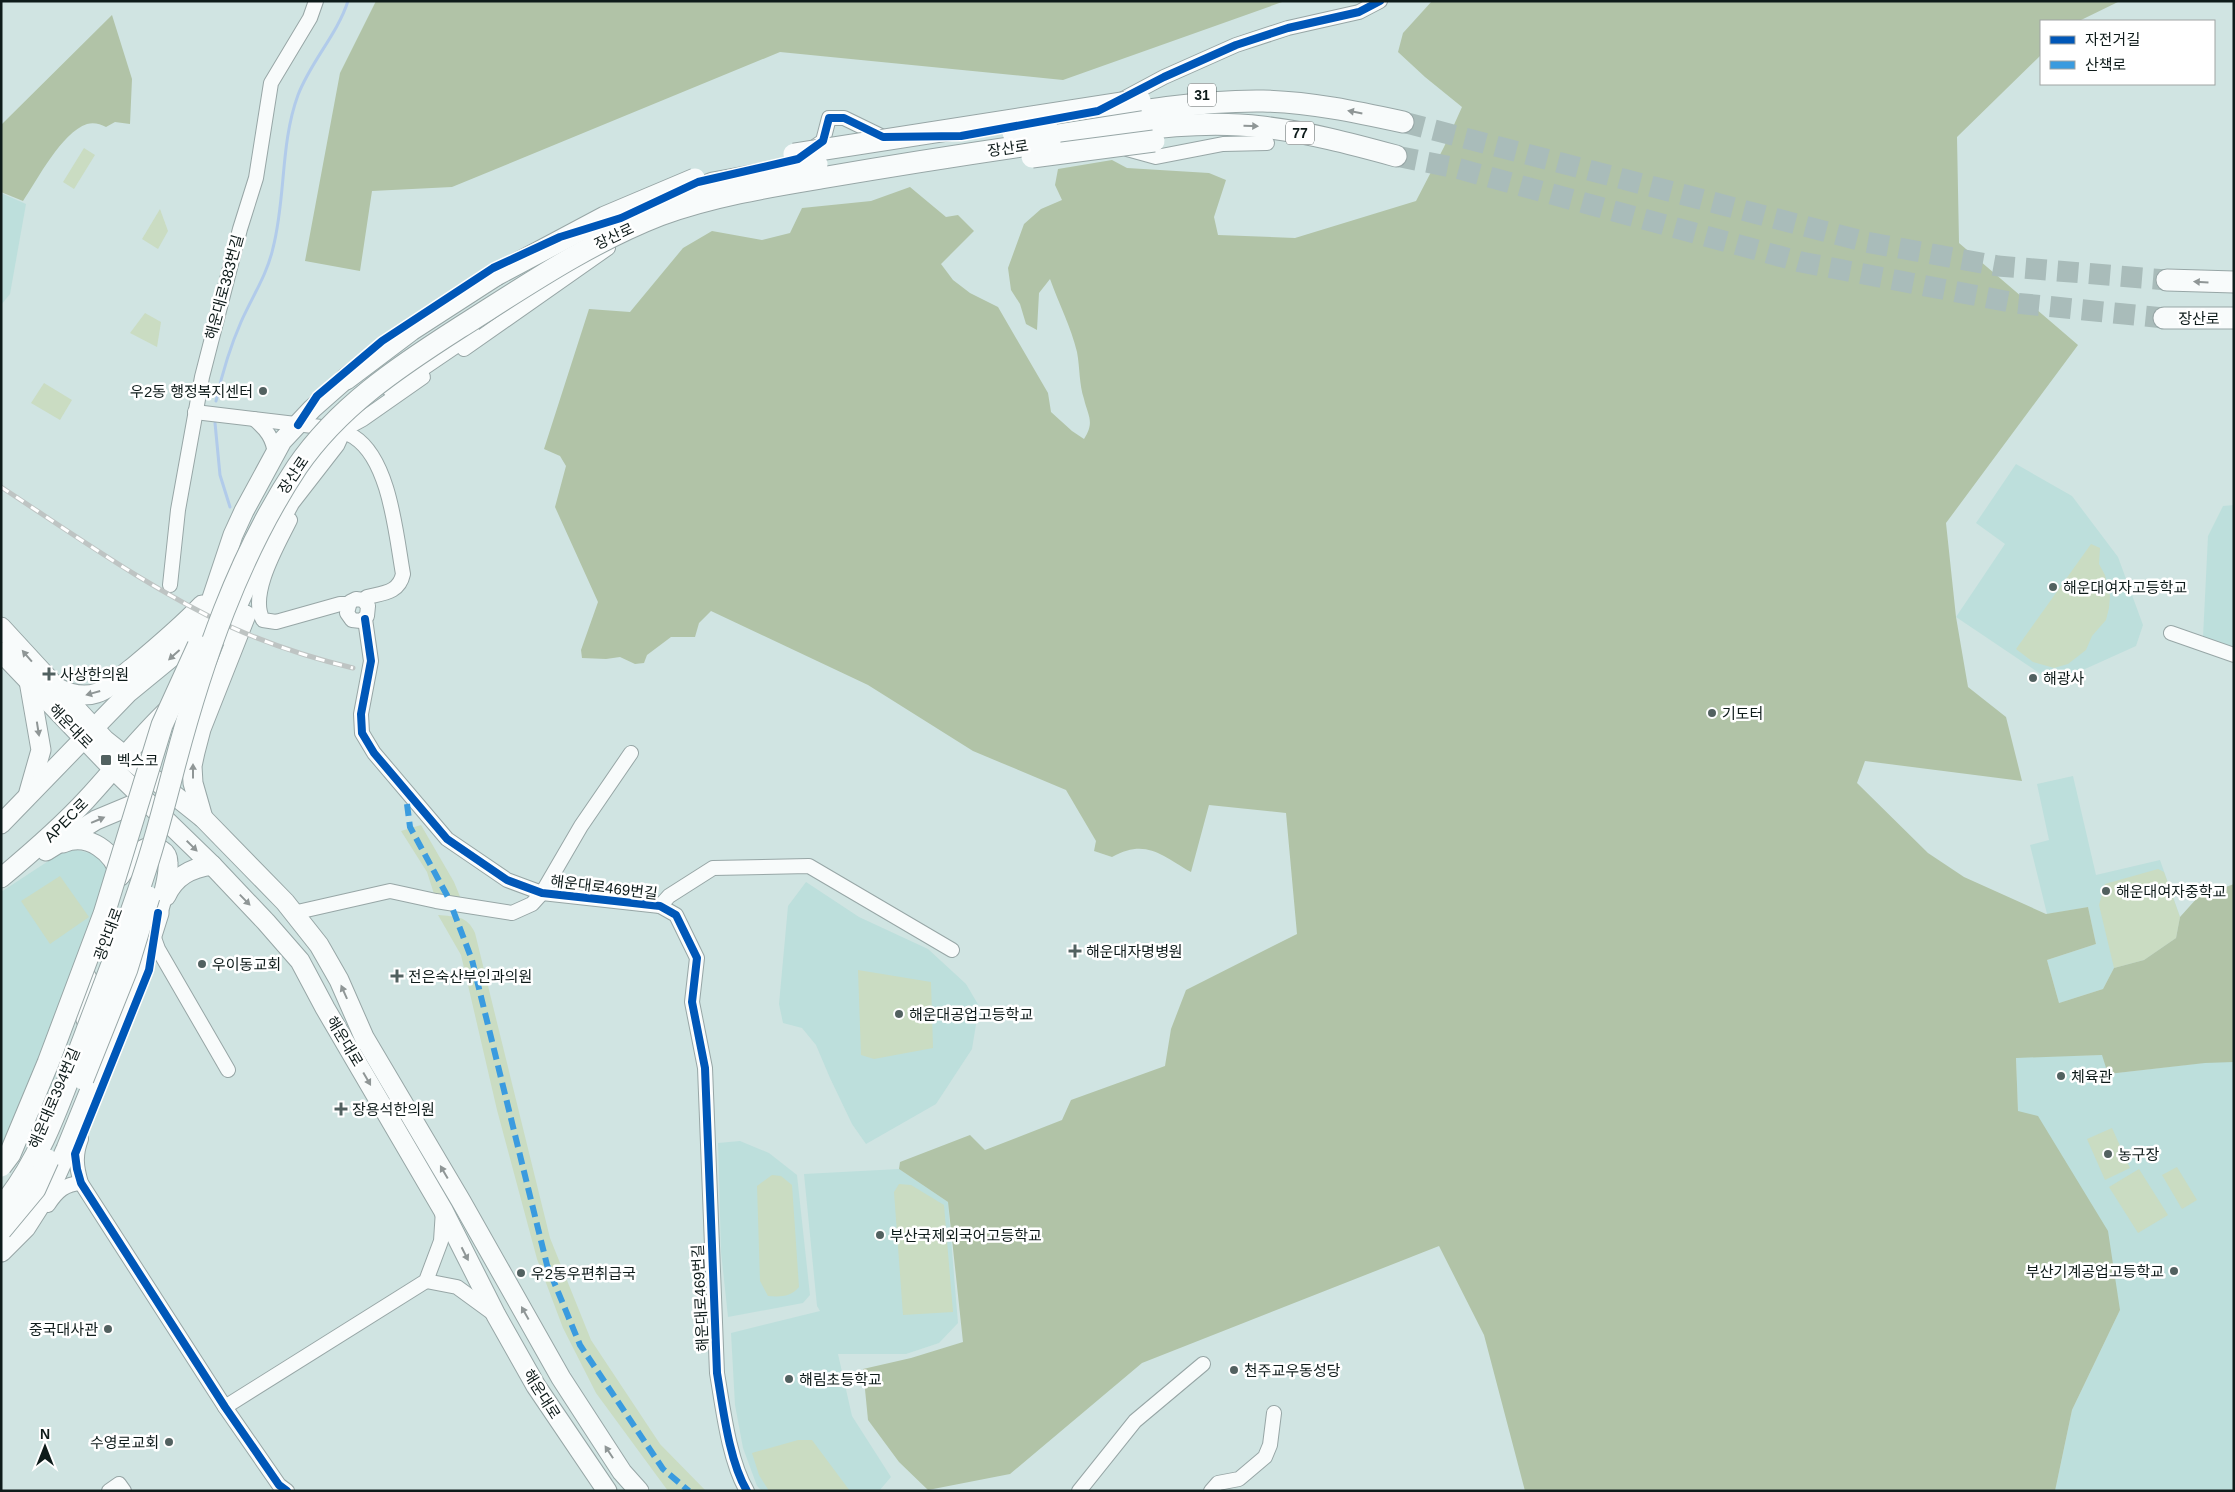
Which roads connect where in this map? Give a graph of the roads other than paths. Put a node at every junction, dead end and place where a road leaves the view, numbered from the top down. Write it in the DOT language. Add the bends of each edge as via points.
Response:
graph roads {
  1 [pos="316,1"];
  2 [pos="1380,1"];
  3 [pos="1265,101"];
  4 [pos="1403,122"];
  5 [pos="1203,125"];
  6 [pos="961,136"];
  7 [pos="1267,142"];
  8 [pos="1396,156"];
  9 [pos="965,160"];
  10 [pos="622,218"];
  11 [pos="629,232"];
  12 [pos="2167,280"];
  13 [pos="2234,282"];
  14 [pos="2164,318"];
  15 [pos="2234,318"];
  16 [pos="346,379"];
  17 [pos="195,412"];
  18 [pos="254,419"];
  19 [pos="298,425"];
  20 [pos="341,431"];
  21 [pos="274,454"];
  22 [pos="322,460"];
  23 [pos="270,541"];
  24 [pos="219,580"];
  25 [pos="170,586"];
  26 [pos="363,600"];
  27 [pos="348,604"];
  28 [pos="358,619"];
  29 [pos="1,627"];
  30 [pos="2171,634"];
  31 [pos="1,652"];
  32 [pos="231,653"];
  33 [pos="2234,656"];
  34 [pos="188,669"];
  35 [pos="29,681"];
  36 [pos="53,686"];
  37 [pos="89,734"];
  38 [pos="631,753"];
  39 [pos="124,756"];
  40 [pos="27,799"];
  41 [pos="144,800"];
  42 [pos="203,818"];
  43 [pos="1,824"];
  44 [pos="155,841"];
  45 [pos="52,847"];
  46 [pos="212,865"];
  47 [pos="120,876"];
  48 [pos="1,878"];
  49 [pos="542,894"];
  50 [pos="660,906"];
  51 [pos="158,913"];
  52 [pos="293,913"];
  53 [pos="102,930"];
  54 [pos="154,938"];
  55 [pos="952,950"];
  56 [pos="82,995"];
  57 [pos="86,1020"];
  58 [pos="228,1070"];
  59 [pos="75,1154"];
  60 [pos="1,1166"];
  61 [pos="1,1179"];
  62 [pos="81,1183"];
  63 [pos="1,1189"];
  64 [pos="56,1193"];
  65 [pos="1,1198"];
  66 [pos="1,1208"];
  67 [pos="443,1210"];
  68 [pos="1,1230"];
  69 [pos="1,1251"];
  70 [pos="1,1261"];
  71 [pos="426,1281"];
  72 [pos="496,1315"];
  73 [pos="1203,1364"];
  74 [pos="225,1407"];
  75 [pos="1274,1413"];
  76 [pos="279,1489"];
  77 [pos="109,1491"];
  78 [pos="124,1491"];
  79 [pos="607,1491"];
  80 [pos="639,1491"];
  81 [pos="747,1491"];
  82 [pos="1079,1491"];
  83 [pos="1211,1491"];
  1 -- 17 [label="street, 해운대로383번길" via="310,18 271,83 256,178 211,336"];
  2 -- 6 [label="street" via="1359,12 1288,28 1236,45 1098,111"];
  4 -- 3 [label="highway, 장산로 / 77, one-way" via="1332,108"];
  3 -- 16 [label="highway, 31, bridge" via="1202,95 1140,100 769,158 698,178 605,217 496,275 411,330"];
  3 -- 34 [label="highway, 장산로, bridge" via="1167,107 775,170 713,183 658,203 602,229 440,323 380,364 334,401 289,454 260,503"];
  5 -- 8 [label="highway, 장산로 / 77, one-way" via="1261,127 1326,138"];
  5 -- 20 [label="highway, bridge" via="1154,141 942,168 802,194 676,222 635,235 583,260 386,389"];
  5 -- 44 [label="highway, 장산로 / 77, bridge" via="1158,127 932,159 762,188 662,214 581,252 385,377 325,431 299,464 252,549 212,642"];
  6 -- 9 [label="street"];
  6 -- 10 [label="street" via="883,137 844,118 829,118 823,141 798,159 698,182"];
  7 -- 9 [label="street" via="1223,144 1156,157 1108,143"];
  9 -- 11 [label="street" via="707,208"];
  10 -- 11 [label="street"];
  10 -- 19 [label="street" via="560,237 493,268 382,341 317,396"];
  11 -- 20 [label="street" via="363,419"];
  13 -- 12 [label="highway, one-way"];
  14 -- 15 [label="highway, 장산로"];
  16 -- 19 [label="main road, 31"];
  17 -- 18 [label="street"];
  17 -- 25 [label="street, 해운대로383번길" via="178,510"];
  18 -- 19 [label="street"];
  18 -- 21 [label="street" via="267,430 273,441"];
  19 -- 20 [label="street"];
  19 -- 21 [label="main road, 31"];
  20 -- 22 [label="main road"];
  20 -- 26 [label="street" via="355,438 373,457 384,477 403,574 396,589"];
  21 -- 24 [label="main road, 31" via="233,535"];
  22 -- 23 [label="main road" via="290,502"];
  22 -- 27 [label="street, 장산로" via="315,482 295,510 265,574 260,615 263,620 276,622"];
  23 -- 32 [label="main road"];
  23 -- 39 [label="main road, APEC로" via="204,670"];
  24 -- 36 [label="main road, one-way" via="202,605 180,628 111,685 98,693 81,696"];
  24 -- 37 [label="main road, 31, one-way" via="196,630 178,652 128,693"];
  26 -- 27 [label="street" via="356,599"];
  26 -- 28 [label="street" via="369,609"];
  27 -- 28 [label="street" via="347,613"];
  28 -- 49 [label="street, 해운대로469번길" via="361,635 368,640 372,661 361,714 366,742 447,838 507,880"];
  36 -- 29 [label="main road, 해운대로, one-way"];
  30 -- 33 [label="street"];
  31 -- 35 [label="main road, 해운대로"];
  32 -- 39 [label="main road" via="203,694 185,712"];
  42 -- 32 [label="main road, one-way" via="193,783 194,759"];
  34 -- 60 [label="highway, bridge" via="162,725 104,914 76,990 10,1154"];
  34 -- 63 [label="highway, 광안대로, bridge" via="139,846 73,1032 20,1162"];
  35 -- 37 [label="main road, 해운대로"];
  35 -- 40 [label="main road, one-way" via="41,750"];
  36 -- 37 [label="main road, 해운대로"];
  37 -- 39 [label="main road, 해운대로"];
  37 -- 40 [label="main road"];
  38 -- 49 [label="street" via="581,826"];
  39 -- 41 [label="main road, 해운대로"];
  39 -- 42 [label="main road, 해운대로"];
  39 -- 48 [label="main road, APEC로" via="86,800"];
  40 -- 43 [label="main road"];
  45 -- 41 [label="main road, APEC로, one-way" via="96,820"];
  41 -- 46 [label="main road, 해운대로, one-way"];
  41 -- 47 [label="main road"];
  42 -- 52 [label="main road, 해운대로"];
  44 -- 66 [label="highway, 광안대로, bridge" via="126,927 39,1153"];
  44 -- 68 [label="highway, bridge" via="157,862 144,921 100,1038 35,1189"];
  45 -- 47 [label="main road" via="76,839 92,844 110,855"];
  45 -- 48 [label="main road, APEC로"];
  46 -- 51 [label="main road" via="194,868 180,876 169,889"];
  46 -- 67 [label="main road, 해운대로, one-way" via="300,961"];
  47 -- 51 [label="main road" via="135,856 145,849 153,847 166,854 166,881"];
  47 -- 53 [label="main road"];
  49 -- 50 [label="street, 해운대로469번길"];
  49 -- 52 [label="street" via="532,904 512,913 390,891"];
  50 -- 55 [label="street" via="669,896 713,868 809,866"];
  50 -- 81 [label="street, 해운대로469번길" via="676,915 697,958 692,1002 705,1068 717,1373 736,1466"];
  51 -- 54 [label="street"];
  51 -- 69 [label="highway" via="140,967 48,1191 24,1227"];
  80 -- 52 [label="main road, 해운대로, one-way" via="622,1472 561,1378 364,1037 339,980 319,945"];
  53 -- 56 [label="main road"];
  53 -- 57 [label="main road, 해운대로394번길" via="109,923 116,924"];
  54 -- 58 [label="street"];
  54 -- 59 [label="street" via="149,970"];
  56 -- 57 [label="main road"];
  56 -- 61 [label="highway" via="14,1162"];
  57 -- 65 [label="main road, 해운대로394번길" via="42,1135 14,1183"];
  59 -- 62 [label="street"];
  59 -- 64 [label="street"];
  62 -- 64 [label="street" via="70,1184"];
  62 -- 74 [label="street"];
  64 -- 70 [label="street" via="27,1235"];
  67 -- 71 [label="street" via="440,1241"];
  67 -- 72 [label="main road, 해운대로, one-way"];
  71 -- 72 [label="street" via="457,1287"];
  71 -- 74 [label="street"];
  72 -- 79 [label="main road, 해운대로" via="536,1386"];
  73 -- 82 [label="street" via="1135,1421"];
  74 -- 76 [label="street"];
  75 -- 83 [label="street" via="1265,1457 1240,1479 1218,1483"];
  77 -- 78 [label="street" via="119,1484"];
}
